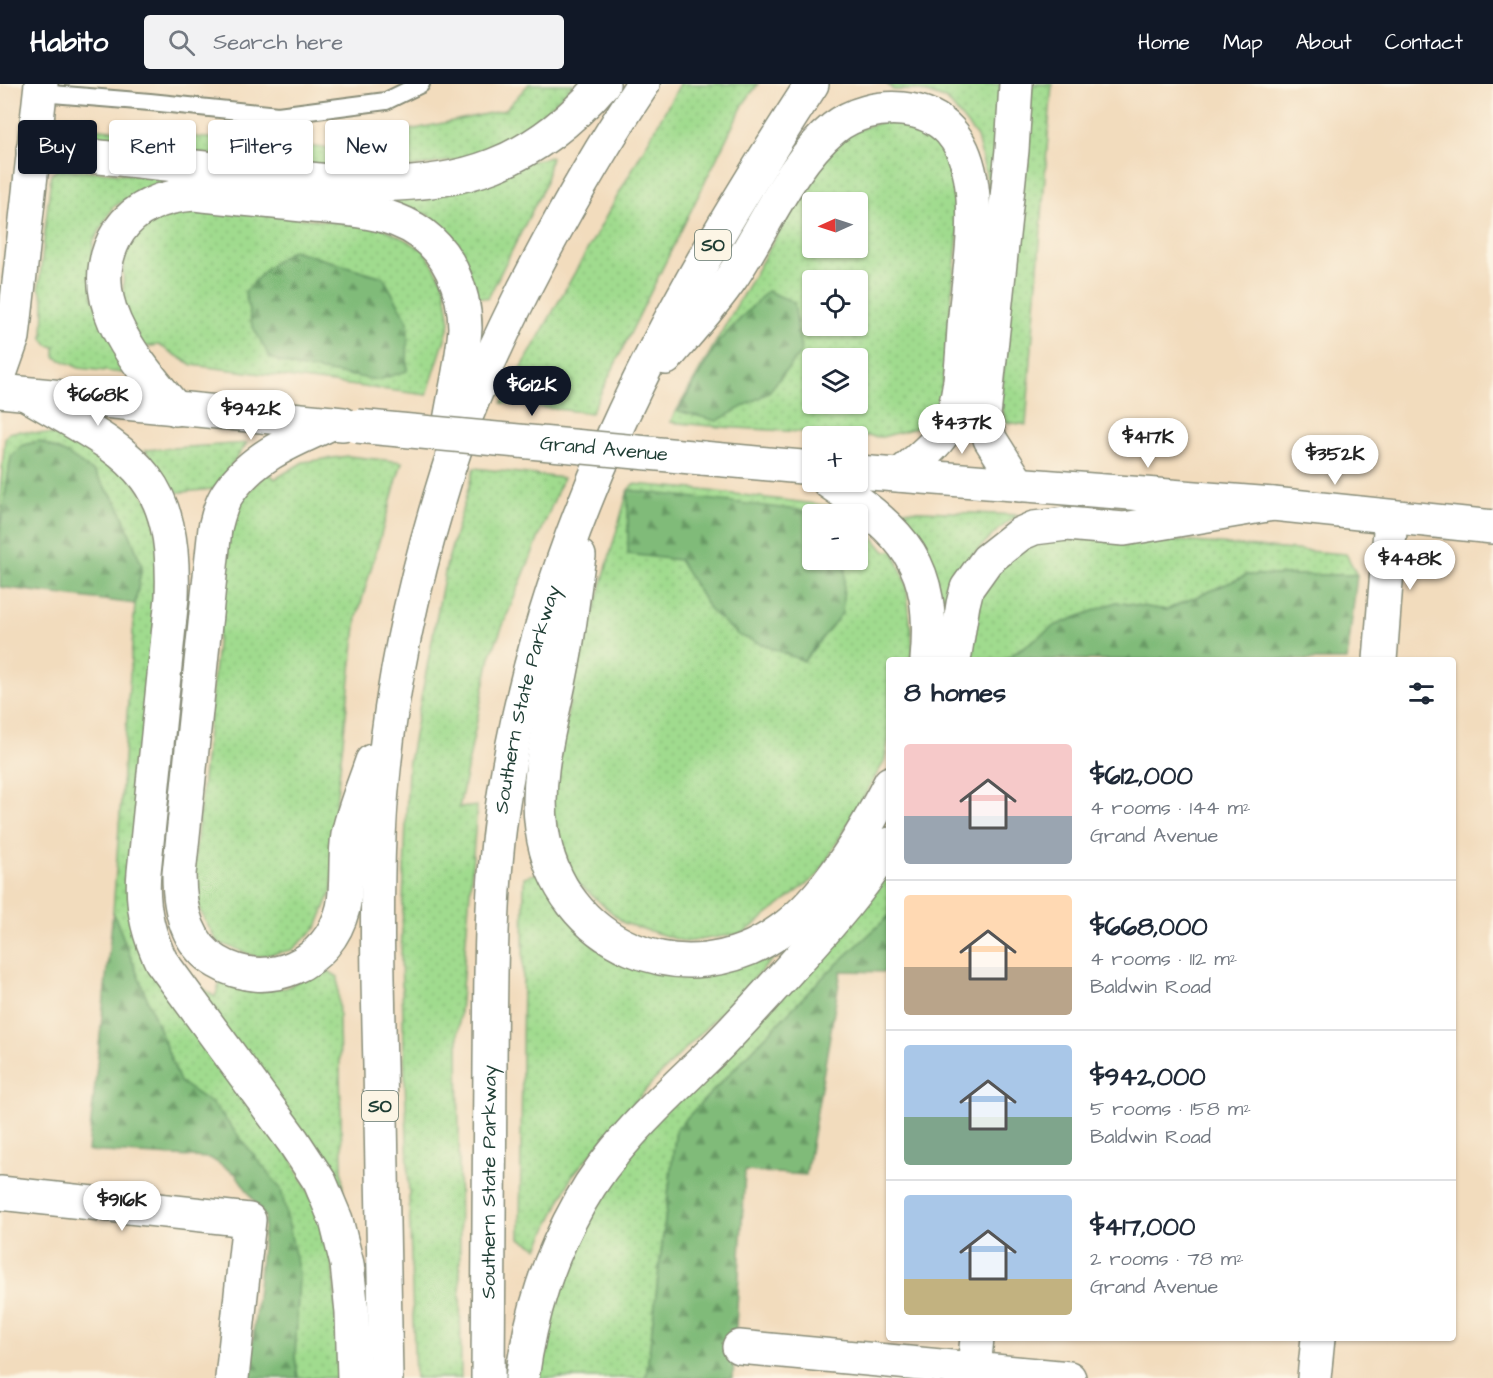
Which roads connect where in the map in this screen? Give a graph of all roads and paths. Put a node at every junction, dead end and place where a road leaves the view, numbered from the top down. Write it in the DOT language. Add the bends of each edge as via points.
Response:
graph roads {
  1 [pos="421,84"];
  2 [pos="603,84"];
  3 [pos="643,84"];
  4 [pos="812,84"];
  5 [pos="1016,84"];
  6 [pos="40,88"];
  7 [pos="36,120"];
  8 [pos="97,157"];
  9 [pos="30,174"];
  10 [pos="0,374"];
  11 [pos="13,392"];
  12 [pos="176,409"];
  13 [pos="623,411"];
  14 [pos="344,425"];
  15 [pos="802,470"];
  16 [pos="868,473"];
  17 [pos="900,475"];
  18 [pos="1020,485"];
  19 [pos="588,489"];
  20 [pos="843,492"];
  21 [pos="1273,504"];
  22 [pos="1391,518"];
  23 [pos="434,521"];
  24 [pos="1493,527"];
  25 [pos="927,657"];
  26 [pos="954,657"];
  27 [pos="1380,657"];
  28 [pos="398,676"];
  29 [pos="886,790"];
  30 [pos="886,850"];
  31 [pos="0,1193"];
  32 [pos="1318,1341"];
  33 [pos="739,1347"];
  34 [pos="975,1362"];
  35 [pos="232,1378"];
  36 [pos="354,1378"];
  37 [pos="386,1378"];
  38 [pos="488,1378"];
  39 [pos="522,1378"];
  40 [pos="1069,1378"];
  41 [pos="1314,1378"];
  1 -- 6 [label="lane" via="386,101 278,115"];
  2 -- 8 [label="main road" via="575,115 515,157 467,175 421,183 357,184"];
  3 -- 23 [label="main road, SO" via="561,219 510,319 464,423"];
  4 -- 13 [label="main road, Southern State Parkway / SO" via="704,259"];
  5 -- 18 [label="main road" via="984,415 990,439"];
  6 -- 7 [label="main road"];
  9 -- 10 [label="main road" via="13,338"];
  11 -- 12 [label="main road, Grand Avenue"];
  11 -- 36 [label="main road" via="102,439 130,459 150,482 164,512 173,554 172,597 144,872 144,910 161,961 293,1141 329,1200 347,1264"];
  12 -- 14 [label="main road, Grand Avenue"];
  12 -- 23 [label="main road" via="134,356 112,316 107,298 106,260 123,226 135,215 164,198 194,194 356,210 396,219 428,237 440,250 459,286 463,307 465,328"];
  13 -- 17 [label="main road" via="731,278 819,142 834,128 866,112 912,110 940,123 960,146 972,177 974,210 953,414 931,448"];
  13 -- 19 [label="main road, Southern State Parkway / SO"];
  14 -- 15 [label="main road, Grand Avenue, bridge"];
  14 -- 28 [label="main road" via="285,445 249,467 227,494 215,528 179,896 190,934 215,962 249,974 283,972 311,958 332,936 346,891 348,835"];
  16 -- 17 [label="main road"];
  17 -- 18 [label="main road"];
  18 -- 21 [label="main road"];
  19 -- 29 [label="main road" via="562,668 544,750 540,802 542,830 557,878 589,921 609,939 630,949 676,961 723,957 763,942 801,913 822,889 858,840"];
  19 -- 38 [label="main road, Southern State Parkway / SO" via="531,658 501,816 492,926"];
  20 -- 25 [label="main road" via="888,525 912,557 930,615"];
  21 -- 22 [label="main road"];
  21 -- 26 [label="main road" via="1124,529 1067,524 1020,534 987,560 967,588"];
  22 -- 24 [label="main road"];
  22 -- 27 [label="main road"];
  23 -- 28 [label="main road, SO"];
  28 -- 37 [label="main road, SO" via="384,780 378,877"];
  30 -- 39 [label="main road" via="821,935 750,1014 641,1121 601,1170 581,1200 550,1263 532,1320"];
  31 -- 35 [label="main road" via="249,1220"];
  32 -- 41 [label="main road"];
  33 -- 34 [label="main road"];
  34 -- 40 [label="main road"];
}
